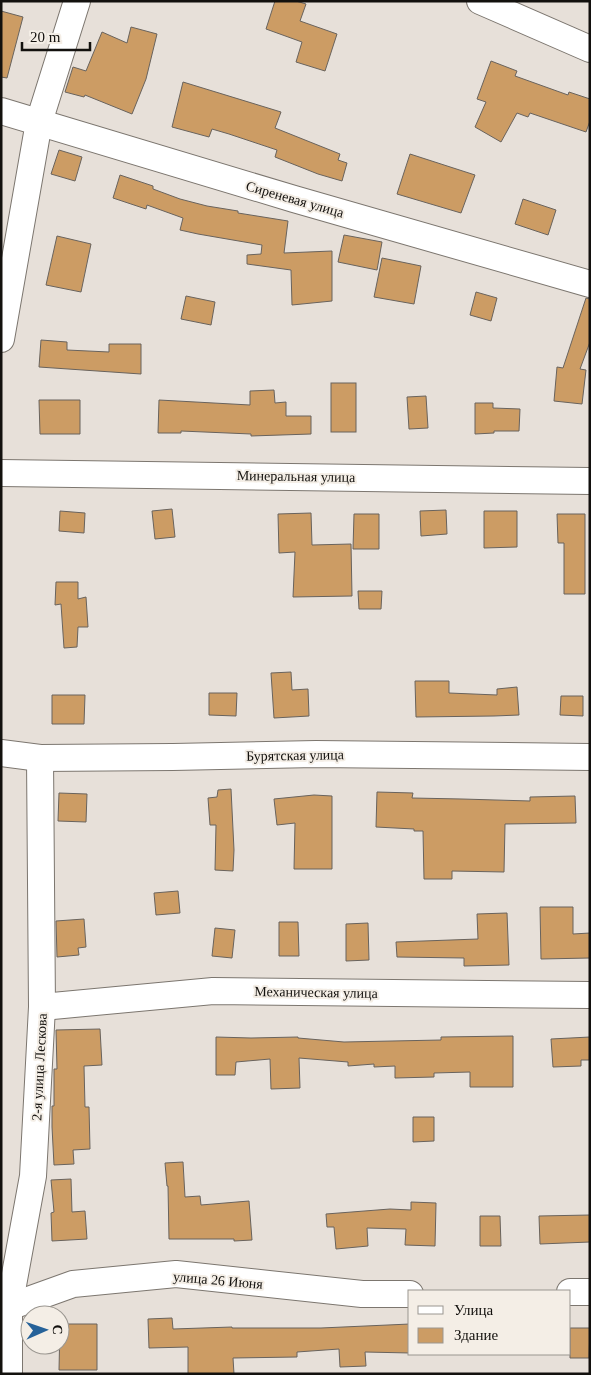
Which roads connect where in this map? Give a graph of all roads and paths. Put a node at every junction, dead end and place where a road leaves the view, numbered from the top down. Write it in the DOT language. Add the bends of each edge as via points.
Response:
graph roads {
  1 [pos="77,1"];
  2 [pos="480,1"];
  3 [pos="590,49"];
  4 [pos="1,111"];
  5 [pos="40,122"];
  6 [pos="590,284"];
  7 [pos="1,338"];
  8 [pos="1,472"];
  9 [pos="590,481"];
  10 [pos="1,753"];
  11 [pos="590,757"];
  12 [pos="40,758"];
  13 [pos="590,995"];
  14 [pos="42,1006"];
  15 [pos="571,1292"];
  16 [pos="590,1292"];
  17 [pos="408,1294"];
  18 [pos="5,1307"];
  19 [pos="8,1374"];
  1 -- 5 [label="street"];
  2 -- 3 [label="street"];
  4 -- 5 [label="street, Сиреневая улица"];
  5 -- 6 [label="street, Сиреневая улица" via="294,200"];
  5 -- 7 [label="street"];
  8 -- 9 [label="street, Минеральная улица"];
  10 -- 12 [label="street, Бурятская улица"];
  11 -- 12 [label="street, Бурятская улица" via="316,754"];
  12 -- 14 [label="street, 2-я улица Лескова"];
  13 -- 14 [label="street, Механическая улица" via="213,991"];
  14 -- 18 [label="street, 2-я улица Лескова" via="33,1176"];
  15 -- 16 [label="street"];
  17 -- 18 [label="street, улица 26 Июня" via="362,1294 176,1274 73,1284"];
  18 -- 19 [label="street, 2-я улица Лескова"];
}
